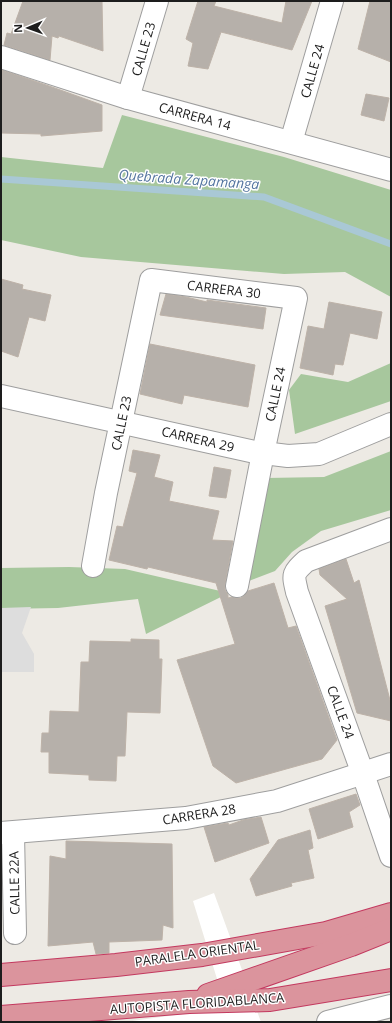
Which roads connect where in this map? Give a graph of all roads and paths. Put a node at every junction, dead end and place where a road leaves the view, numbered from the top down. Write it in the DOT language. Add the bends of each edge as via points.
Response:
graph roads {
  1 [pos="157,1"];
  2 [pos="332,1"];
  3 [pos="1,57"];
  4 [pos="128,98"];
  5 [pos="291,142"];
  6 [pos="391,170"];
  7 [pos="152,280"];
  8 [pos="296,298"];
  9 [pos="1,396"];
  10 [pos="121,422"];
  11 [pos="391,424"];
  12 [pos="263,453"];
  13 [pos="391,529"];
  14 [pos="92,566"];
  15 [pos="237,586"];
  16 [pos="391,764"];
  17 [pos="363,774"];
  18 [pos="7,832"];
  19 [pos="391,856"];
  20 [pos="391,914"];
  21 [pos="391,929"];
  22 [pos="15,933"];
  23 [pos="1,975"];
  24 [pos="391,980"];
  25 [pos="188,1002"];
  26 [pos="391,1006"];
  27 [pos="1,1017"];
  28 [pos="328,1022"];
  1 -- 4 [label="street, CALLE 23"];
  2 -- 5 [label="street, CALLE 24"];
  3 -- 4 [label="street, CARRERA 14"];
  4 -- 5 [label="street, CARRERA 14"];
  5 -- 6 [label="street, CARRERA 14"];
  7 -- 8 [label="street, CARRERA 30"];
  7 -- 10 [label="street, CALLE 23"];
  8 -- 12 [label="street, CALLE 24"];
  9 -- 10 [label="street, CARRERA 29"];
  10 -- 12 [label="street, CARRERA 29"];
  10 -- 14 [label="street, CALLE 23"];
  11 -- 12 [label="street, CARRERA 29" via="319,454 288,456"];
  12 -- 15 [label="street, CALLE 24"];
  13 -- 17 [label="street, CALLE 24" via="306,561 297,569 294,576 297,592"];
  16 -- 17 [label="street, CARRERA 28"];
  17 -- 18 [label="street, CARRERA 28" via="277,801 186,818"];
  17 -- 19 [label="street, CALLE 24"];
  18 -- 22 [label="street, CALLE 22A"];
  20 -- 23 [label="highway, PARALELA ORIENTAL" via="326,933 202,955"];
  21 -- 25 [label="highway"];
  24 -- 25 [label="highway, AUTOPISTA FLORIDABLANCA" via="270,1000"];
  25 -- 27 [label="highway, AUTOPISTA FLORIDABLANCA"];
  26 -- 28 [label="street"];
}
